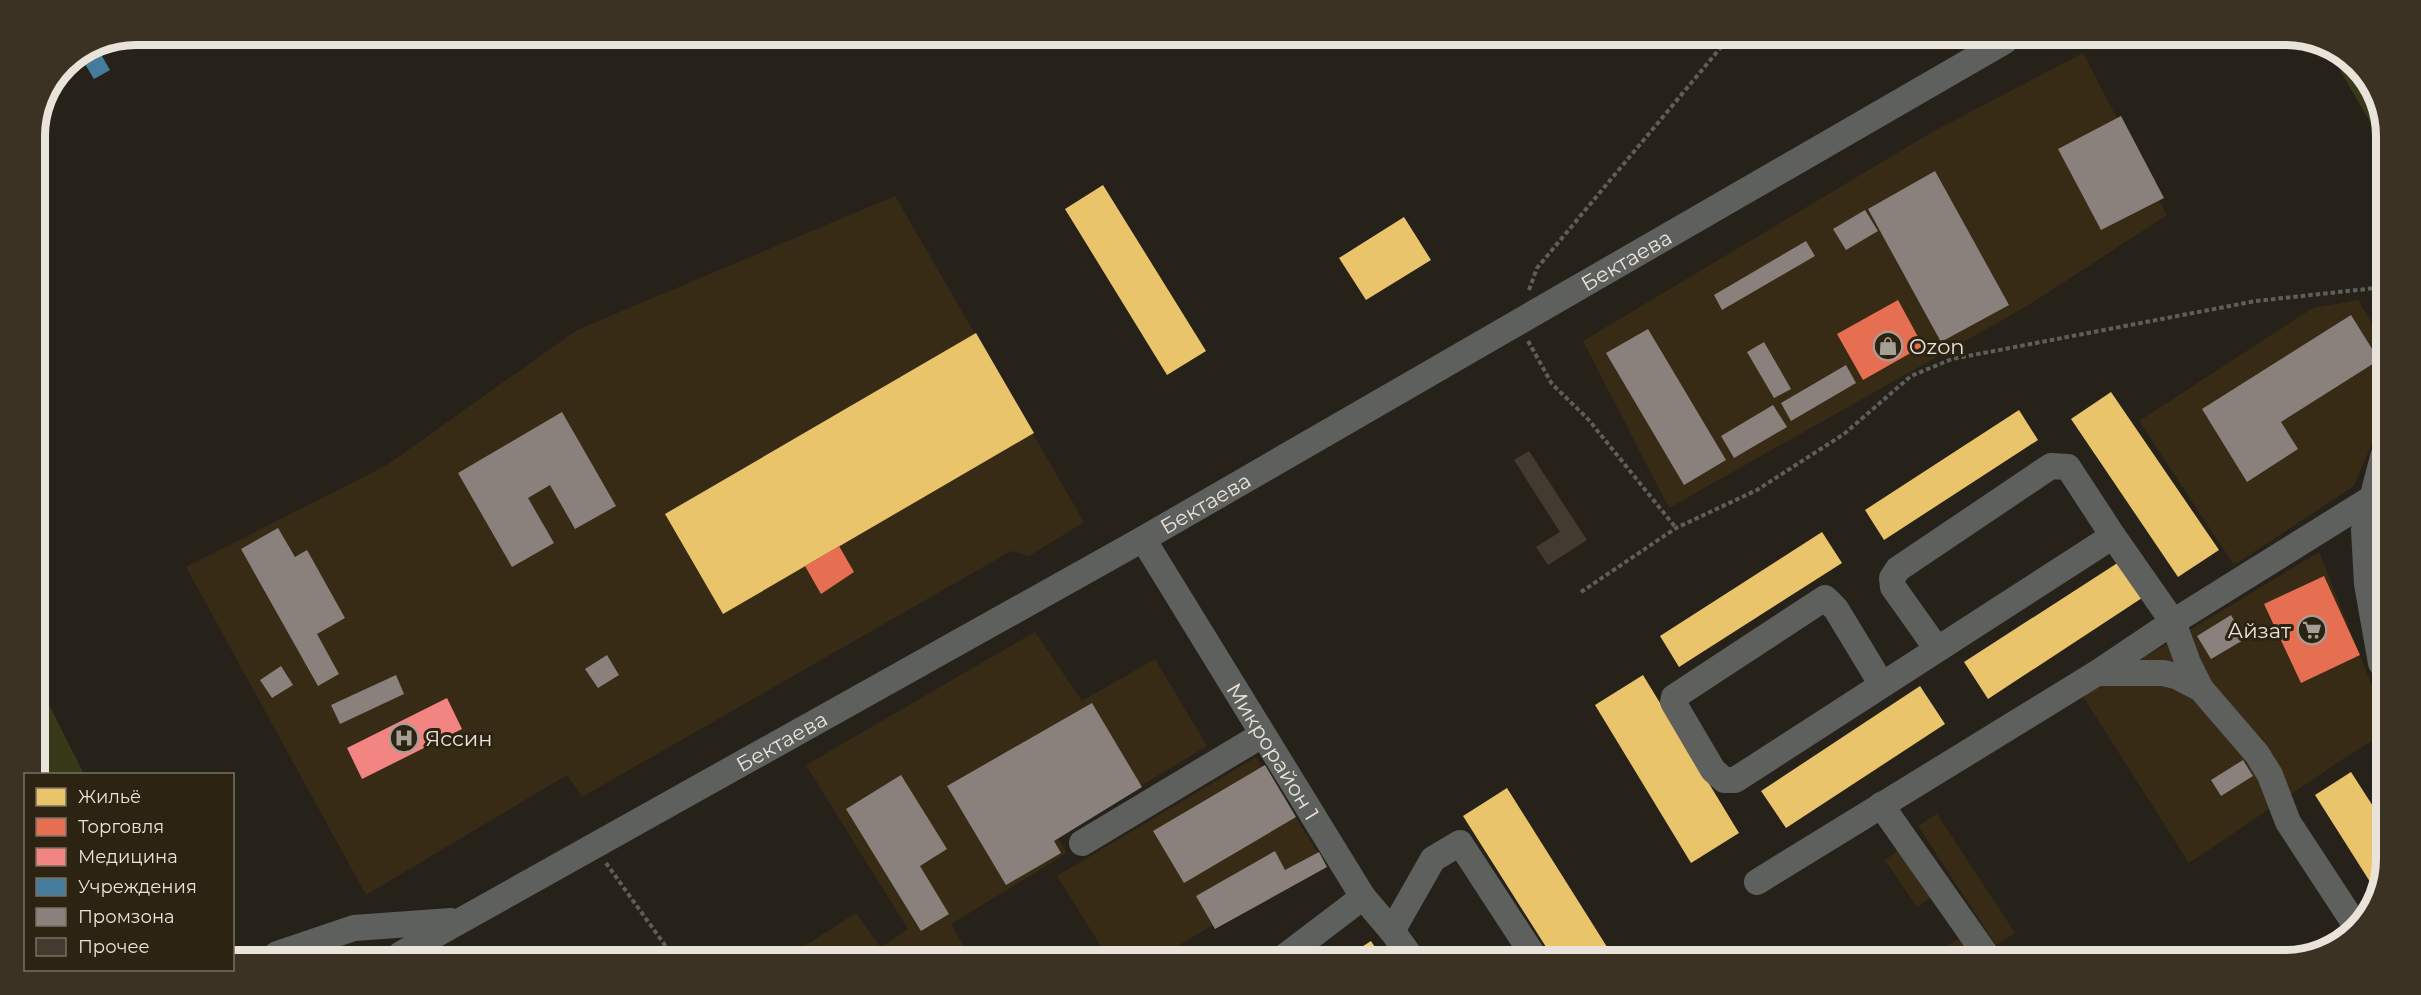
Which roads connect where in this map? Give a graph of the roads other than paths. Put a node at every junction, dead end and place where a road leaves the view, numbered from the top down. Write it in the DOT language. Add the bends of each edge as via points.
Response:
graph roads {
  1 [pos="1998,45"];
  2 [pos="2376,483"];
  3 [pos="2372,498"];
  4 [pos="2113,536"];
  5 [pos="1143,539"];
  6 [pos="2173,622"];
  7 [pos="2376,635"];
  8 [pos="1937,649"];
  9 [pos="2097,673"];
  10 [pos="1882,685"];
  11 [pos="2201,689"];
  12 [pos="1262,735"];
  13 [pos="1881,805"];
  14 [pos="1082,843"];
  15 [pos="1757,882"];
  16 [pos="1363,897"];
  17 [pos="2352,920"];
  18 [pos="457,921"];
  19 [pos="1392,931"];
  20 [pos="289,950"];
  21 [pos="408,950"];
  22 [pos="1293,950"];
  23 [pos="1405,950"];
  24 [pos="1530,950"];
  25 [pos="1983,950"];
  1 -- 5 [label="street, Бектаева"];
  2 -- 3 [label="street"];
  3 -- 6 [label="street"];
  3 -- 7 [label="street" via="2364,530 2367,584"];
  4 -- 6 [label="street"];
  4 -- 8 [label="street"];
  4 -- 8 [label="street" via="2068,466 2051,466 1898,569 1892,578 1893,587"];
  5 -- 12 [label="street, Микрорайон 1"];
  5 -- 18 [label="street, Бектаева"];
  6 -- 9 [label="street"];
  6 -- 11 [label="street"];
  8 -- 10 [label="street"];
  9 -- 11 [label="street" via="2163,673"];
  9 -- 13 [label="street"];
  10 -- 10 [label="street" via="1735,780 1724,780 1713,770 1673,702 1674,697 1825,598 1836,609"];
  11 -- 17 [label="street" via="2257,754 2270,775 2288,822"];
  12 -- 14 [label="street"];
  12 -- 16 [label="street, Микрорайон 1"];
  13 -- 15 [label="street"];
  13 -- 25 [label="street"];
  16 -- 19 [label="street, Микрорайон 1"];
  16 -- 22 [label="street"];
  18 -- 20 [label="street" via="354,928"];
  18 -- 21 [label="street, Бектаева"];
  19 -- 23 [label="street, Микрорайон 1"];
  19 -- 24 [label="street" via="1433,859 1460,843"];
}
